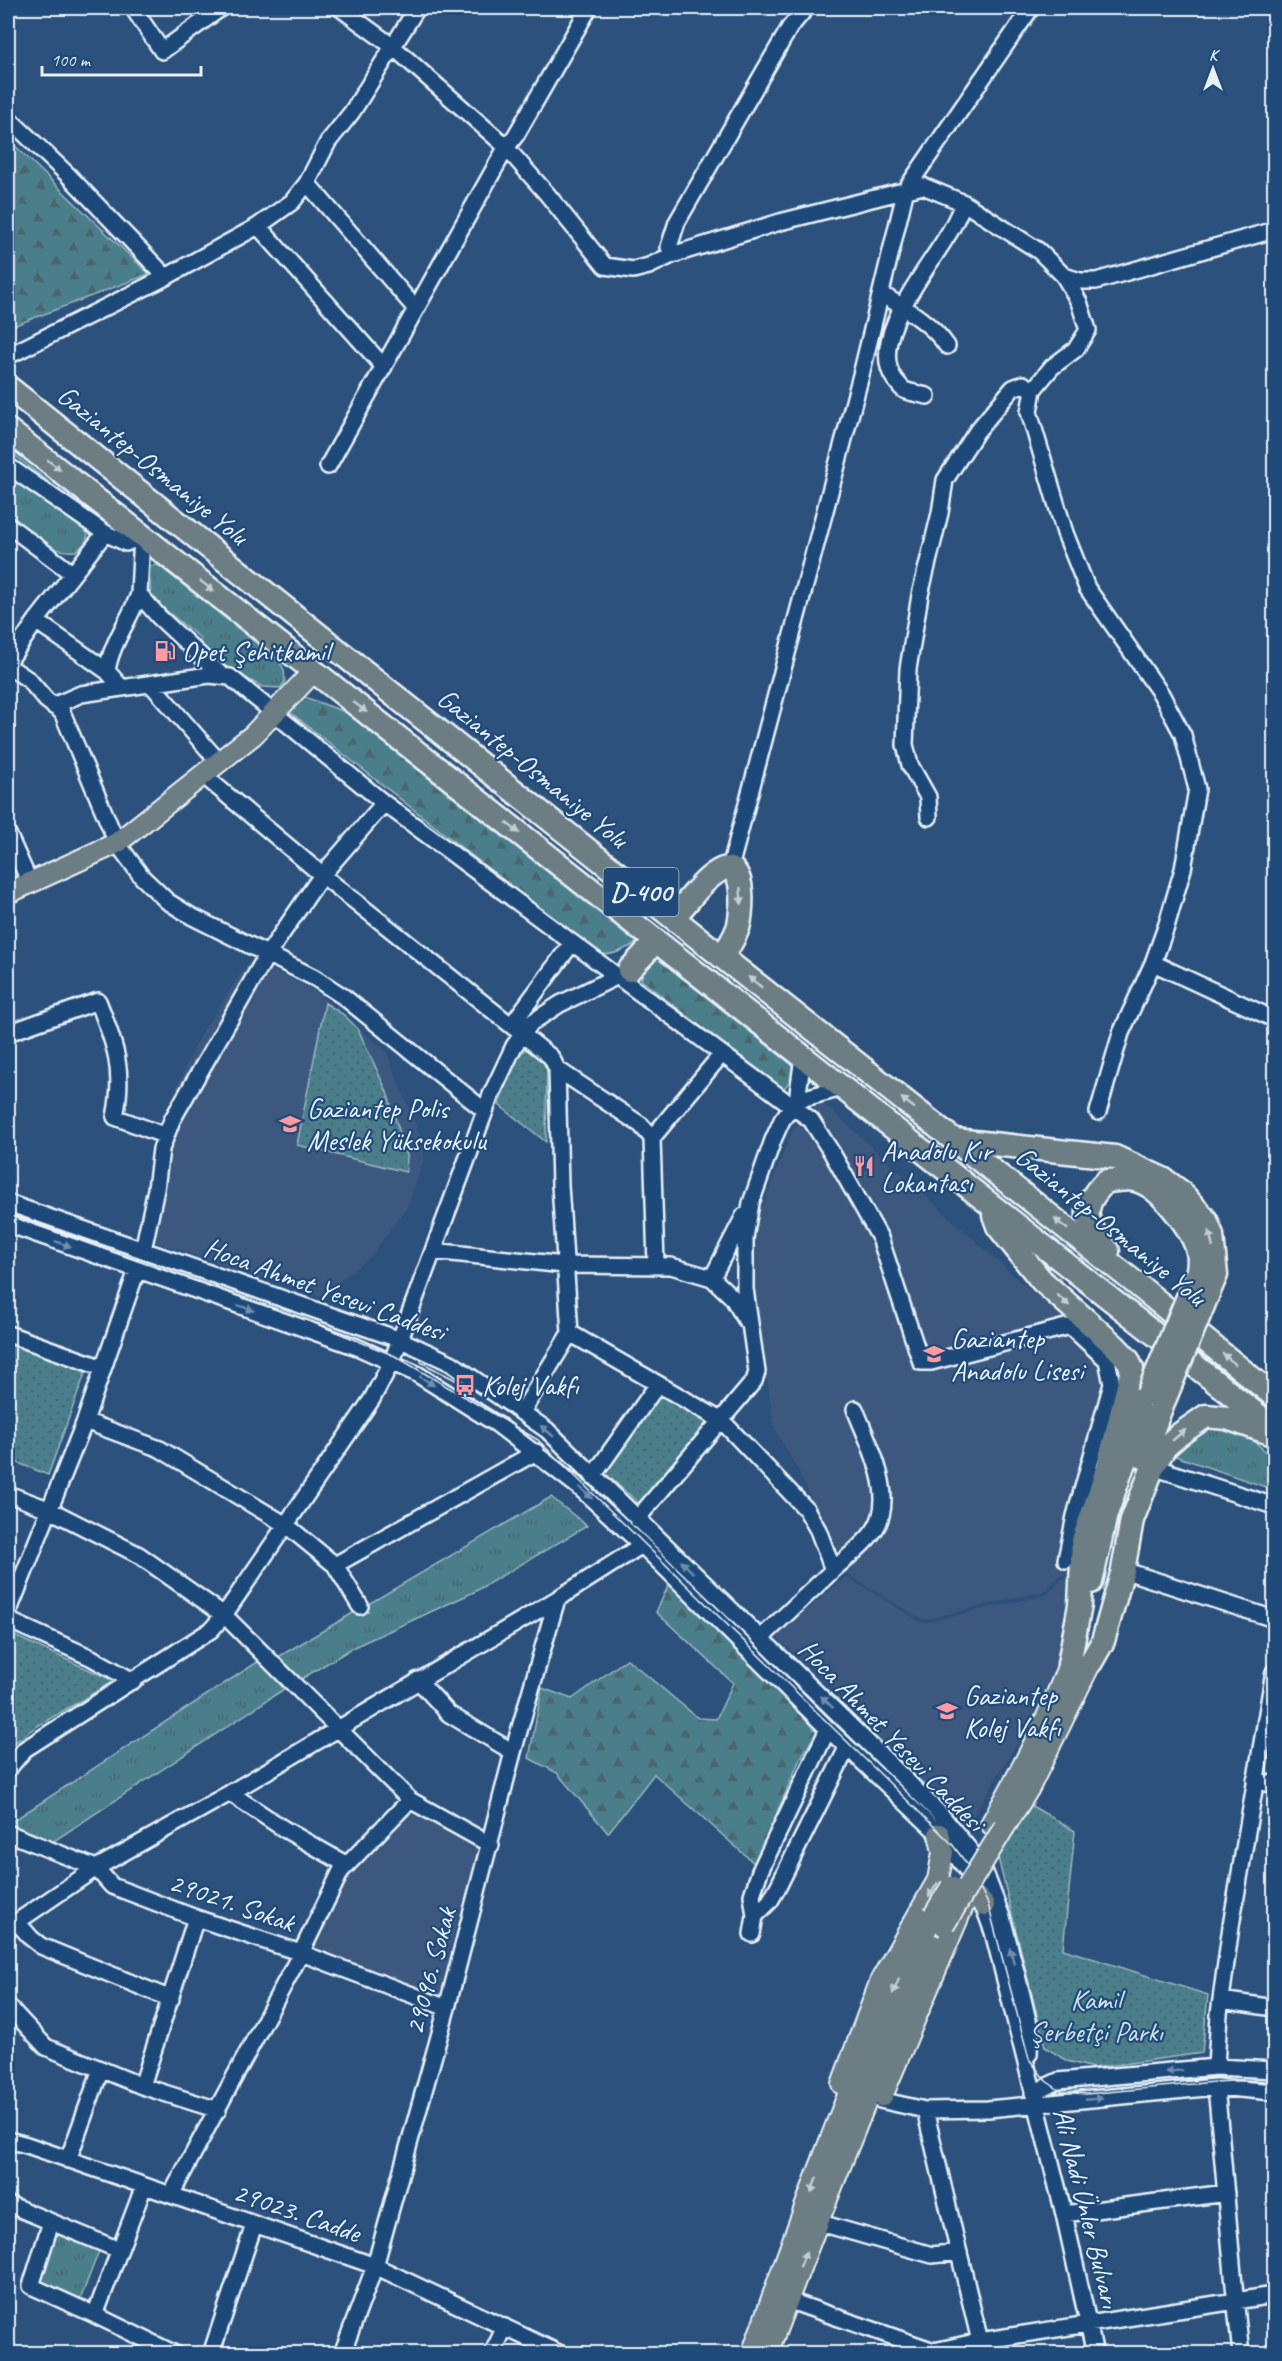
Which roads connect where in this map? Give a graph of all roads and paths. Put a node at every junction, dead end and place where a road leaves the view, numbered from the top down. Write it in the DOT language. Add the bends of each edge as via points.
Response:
graph roads {
  1 [pos="133,8"];
  2 [pos="221,8"];
  3 [pos="340,8"];
  4 [pos="417,8"];
  5 [pos="590,8"];
  6 [pos="806,8"];
  7 [pos="1031,8"];
  8 [pos="392,46"];
  9 [pos="8,117"];
  10 [pos="506,148"];
  11 [pos="307,183"];
  12 [pos="906,189"];
  13 [pos="964,203"];
  14 [pos="258,226"];
  15 [pos="1275,230"];
  16 [pos="672,255"];
  17 [pos="1064,276"];
  18 [pos="166,277"];
  19 [pos="881,294"];
  20 [pos="903,307"];
  21 [pos="416,309"];
  22 [pos="947,346"];
  23 [pos="8,356"];
  24 [pos="384,367"];
  25 [pos="8,387"];
  26 [pos="1033,390"];
  27 [pos="927,396"];
  28 [pos="8,430"];
  29 [pos="8,466"];
  30 [pos="328,466"];
  31 [pos="8,525"];
  32 [pos="105,533"];
  33 [pos="142,535"];
  34 [pos="73,574"];
  35 [pos="139,594"];
  36 [pos="36,621"];
  37 [pos="8,664"];
  38 [pos="107,671"];
  39 [pos="314,671"];
  40 [pos="220,674"];
  41 [pos="151,684"];
  42 [pos="122,688"];
  43 [pos="53,705"];
  44 [pos="274,713"];
  45 [pos="219,762"];
  46 [pos="203,775"];
  47 [pos="384,803"];
  48 [pos="929,817"];
  49 [pos="8,834"];
  50 [pos="117,843"];
  51 [pos="730,868"];
  52 [pos="322,875"];
  53 [pos="30,883"];
  54 [pos="8,893"];
  55 [pos="679,911"];
  56 [pos="572,944"];
  57 [pos="646,951"];
  58 [pos="267,955"];
  59 [pos="722,957"];
  60 [pos="1153,963"];
  61 [pos="623,973"];
  62 [pos="1275,1019"];
  63 [pos="8,1033"];
  64 [pos="522,1035"];
  65 [pos="721,1055"];
  66 [pos="803,1057"];
  67 [pos="557,1069"];
  68 [pos="842,1088"];
  69 [pos="794,1103"];
  70 [pos="485,1111"];
  71 [pos="1098,1112"];
  72 [pos="166,1136"];
  73 [pos="652,1138"];
  74 [pos="955,1140"];
  75 [pos="8,1203"];
  76 [pos="751,1203"];
  77 [pos="990,1205"];
  78 [pos="8,1224"];
  79 [pos="142,1250"];
  80 [pos="433,1251"];
  81 [pos="564,1265"];
  82 [pos="656,1265"];
  83 [pos="137,1270"];
  84 [pos="712,1278"];
  85 [pos="1129,1278"];
  86 [pos="1200,1290"];
  87 [pos="750,1329"];
  88 [pos="570,1333"];
  89 [pos="8,1334"];
  90 [pos="400,1340"];
  91 [pos="392,1361"];
  92 [pos="103,1368"];
  93 [pos="658,1384"];
  94 [pos="1275,1396"];
  95 [pos="855,1409"];
  96 [pos="522,1413"];
  97 [pos="85,1421"];
  98 [pos="722,1421"];
  99 [pos="1275,1428"];
  100 [pos="1275,1435"];
  101 [pos="536,1452"];
  102 [pos="1153,1467"];
  103 [pos="593,1476"];
  104 [pos="8,1494"];
  105 [pos="1275,1506"];
  106 [pos="48,1509"];
  107 [pos="637,1519"];
  108 [pos="286,1525"];
  109 [pos="642,1545"];
  110 [pos="1066,1560"];
  111 [pos="335,1565"];
  112 [pos="833,1570"];
  113 [pos="1123,1570"];
  114 [pos="558,1599"];
  115 [pos="360,1606"];
  116 [pos="8,1612"];
  117 [pos="224,1615"];
  118 [pos="1275,1619"];
  119 [pos="8,1620"];
  120 [pos="761,1638"];
  121 [pos="1080,1663"];
  122 [pos="1275,1672"];
  123 [pos="418,1680"];
  124 [pos="133,1681"];
  125 [pos="336,1729"];
  126 [pos="828,1729"];
  127 [pos="847,1748"];
  128 [pos="513,1752"];
  129 [pos="1259,1757"];
  130 [pos="1275,1761"];
  131 [pos="8,1768"];
  132 [pos="1255,1780"];
  133 [pos="1275,1785"];
  134 [pos="230,1793"];
  135 [pos="410,1800"];
  136 [pos="8,1833"];
  137 [pos="939,1834"];
  138 [pos="490,1845"];
  139 [pos="347,1865"];
  140 [pos="96,1868"];
  141 [pos="984,1905"];
  142 [pos="755,1916"];
  143 [pos="196,1918"];
  144 [pos="939,1920"];
  145 [pos="12,1925"];
  146 [pos="752,1934"];
  147 [pos="301,1953"];
  148 [pos="171,1999"];
  149 [pos="1221,2000"];
  150 [pos="8,2006"];
  151 [pos="447,2008"];
  152 [pos="1275,2008"];
  153 [pos="1216,2067"];
  154 [pos="101,2069"];
  155 [pos="1275,2070"];
  156 [pos="1029,2075"];
  157 [pos="142,2086"];
  158 [pos="1216,2087"];
  159 [pos="1275,2092"];
  160 [pos="1034,2099"];
  161 [pos="880,2100"];
  162 [pos="218,2110"];
  163 [pos="925,2110"];
  164 [pos="8,2140"];
  165 [pos="826,2150"];
  166 [pos="68,2160"];
  167 [pos="144,2186"];
  168 [pos="1226,2193"];
  169 [pos="171,2195"];
  170 [pos="8,2204"];
  171 [pos="1064,2214"];
  172 [pos="51,2222"];
  173 [pos="817,2222"];
  174 [pos="254,2225"];
  175 [pos="119,2250"];
  176 [pos="959,2252"];
  177 [pos="375,2266"];
  178 [pos="1275,2295"];
  179 [pos="787,2300"];
  180 [pos="1235,2301"];
  181 [pos="95,2315"];
  182 [pos="1088,2324"];
  183 [pos="505,2327"];
  184 [pos="981,2347"];
  185 [pos="933,2352"];
  186 [pos="174,2354"];
  187 [pos="211,2354"];
  188 [pos="342,2354"];
  189 [pos="492,2354"];
  190 [pos="561,2354"];
  191 [pos="752,2354"];
  192 [pos="767,2354"];
  193 [pos="1095,2354"];
  194 [pos="1241,2354"];
  1 -- 2 [label="street" via="162,51"];
  3 -- 8 [label="street"];
  4 -- 8 [label="street"];
  5 -- 10 [label="street"];
  6 -- 16 [label="street" via="790,27 677,222 669,247"];
  7 -- 12 [label="street"];
  8 -- 10 [label="street"];
  8 -- 11 [label="street" via="352,112 328,142"];
  9 -- 18 [label="street"];
  10 -- 16 [label="street" via="605,266 633,270"];
  10 -- 21 [label="street"];
  11 -- 14 [label="street" via="292,202"];
  11 -- 21 [label="street"];
  12 -- 13 [label="street" via="923,186"];
  12 -- 16 [label="street"];
  12 -- 19 [label="street"];
  13 -- 17 [label="street" via="1039,251"];
  13 -- 20 [label="street"];
  14 -- 18 [label="street"];
  14 -- 24 [label="street"];
  15 -- 17 [label="street" via="1096,281"];
  17 -- 26 [label="street" via="1088,330 1076,349 1052,367"];
  18 -- 23 [label="street"];
  19 -- 20 [label="street"];
  19 -- 51 [label="street"];
  20 -- 22 [label="street" via="939,334"];
  20 -- 27 [label="street" via="890,341 889,369 903,390"];
  21 -- 24 [label="street"];
  24 -- 30 [label="street"];
  25 -- 59 [label="highway, Gaziantep-Osmaniye Yolu / D-400"];
  26 -- 48 [label="street" via="1023,384 1013,388 977,431 945,480 908,669 905,745 910,765 928,797"];
  26 -- 60 [label="street" via="1029,412 1070,544 1088,588 1178,725 1197,789 1183,869"];
  28 -- 33 [label="highway, Gaziantep-Osmaniye Yolu / D-400, one-way"];
  29 -- 32 [label="street"];
  31 -- 34 [label="street"];
  32 -- 33 [label="street" via="126,543"];
  32 -- 34 [label="street"];
  33 -- 35 [label="street"];
  33 -- 39 [label="highway, Gaziantep-Osmaniye Yolu / D-400, one-way"];
  34 -- 36 [label="street"];
  35 -- 38 [label="street" via="109,655"];
  35 -- 40 [label="street"];
  36 -- 37 [label="street"];
  36 -- 38 [label="street"];
  37 -- 43 [label="street"];
  38 -- 42 [label="street"];
  39 -- 44 [label="main road"];
  39 -- 66 [label="highway, Gaziantep-Osmaniye Yolu / D-400, one-way"];
  40 -- 41 [label="street"];
  40 -- 44 [label="street" via="230,677"];
  41 -- 42 [label="street"];
  41 -- 45 [label="street"];
  42 -- 43 [label="street" via="81,694"];
  43 -- 50 [label="street" via="62,712"];
  44 -- 45 [label="main road"];
  44 -- 47 [label="street"];
  45 -- 46 [label="main road"];
  46 -- 50 [label="main road"];
  46 -- 52 [label="street"];
  47 -- 52 [label="street"];
  47 -- 56 [label="street"];
  49 -- 53 [label="street"];
  50 -- 53 [label="main road"];
  50 -- 58 [label="street" via="142,877 167,901"];
  51 -- 55 [label="highway" via="713,875"];
  51 -- 59 [label="highway, one-way" via="739,878 741,916"];
  52 -- 58 [label="street"];
  52 -- 64 [label="street"];
  53 -- 54 [label="main road"];
  56 -- 61 [label="street"];
  56 -- 64 [label="street" via="516,1019"];
  57 -- 61 [label="highway"];
  58 -- 70 [label="street" via="344,997"];
  58 -- 72 [label="street"];
  74 -- 59 [label="highway, Gaziantep-Osmaniye Yolu / D-400, one-way"];
  60 -- 62 [label="street"];
  60 -- 71 [label="street" via="1121,1033"];
  61 -- 64 [label="street" via="560,1004 531,1023"];
  61 -- 65 [label="street"];
  63 -- 72 [label="street" via="98,1001 120,1071 115,1117"];
  64 -- 67 [label="street" via="551,1057"];
  64 -- 70 [label="street"];
  65 -- 69 [label="street"];
  65 -- 73 [label="street"];
  66 -- 68 [label="highway, Gaziantep-Osmaniye Yolu / D-400"];
  66 -- 69 [label="street"];
  67 -- 73 [label="street" via="640,1125"];
  67 -- 81 [label="street"];
  68 -- 69 [label="street"];
  68 -- 77 [label="highway, Gaziantep-Osmaniye Yolu / D-400"];
  69 -- 76 [label="street" via="773,1140"];
  69 -- 110 [label="street" via="811,1120 880,1238 921,1362 1066,1327 1107,1360 1111,1392"];
  70 -- 80 [label="street"];
  72 -- 79 [label="street"];
  73 -- 82 [label="street"];
  85 -- 74 [label="highway, Gaziantep-Osmaniye Yolu / D-400, one-way"];
  86 -- 74 [label="highway, one-way" via="1216,1275 1212,1235 1206,1220 1181,1192 1163,1179 1114,1157"];
  75 -- 79 [label="street, Hoca Ahmet Yesevi Caddesi"];
  76 -- 84 [label="street"];
  76 -- 87 [label="street" via="745,1238"];
  77 -- 99 [label="highway, Gaziantep-Osmaniye Yolu / D-400"];
  77 -- 121 [label="highway, one-way" via="998,1226 1042,1281 1115,1346 1132,1369 1108,1468 1083,1541"];
  78 -- 83 [label="street, Hoca Ahmet Yesevi Caddesi, one-way"];
  79 -- 90 [label="street, Hoca Ahmet Yesevi Caddesi"];
  80 -- 81 [label="street"];
  80 -- 90 [label="street"];
  81 -- 82 [label="street"];
  81 -- 88 [label="street"];
  82 -- 84 [label="street" via="679,1267"];
  83 -- 91 [label="street, Hoca Ahmet Yesevi Caddesi, one-way"];
  83 -- 92 [label="street"];
  84 -- 87 [label="street" via="732,1297"];
  85 -- 86 [label="highway" via="1096,1237 1087,1216 1094,1193 1106,1181 1135,1180 1159,1194 1188,1229 1197,1250"];
  94 -- 85 [label="highway, Gaziantep-Osmaniye Yolu / D-400, one-way"];
  86 -- 121 [label="highway, bridge" via="1154,1402"];
  87 -- 98 [label="street" via="757,1372"];
  88 -- 93 [label="street"];
  88 -- 96 [label="street"];
  89 -- 92 [label="street"];
  90 -- 91 [label="street"];
  90 -- 96 [label="street, Hoca Ahmet Yesevi Caddesi" via="452,1363"];
  91 -- 101 [label="street, Hoca Ahmet Yesevi Caddesi, one-way"];
  91 -- 108 [label="street" via="372,1399"];
  92 -- 97 [label="street"];
  93 -- 98 [label="street"];
  93 -- 103 [label="street"];
  95 -- 112 [label="street" via="881,1476 883,1498 874,1530"];
  103 -- 96 [label="street, Hoca Ahmet Yesevi Caddesi, one-way" via="547,1430"];
  97 -- 106 [label="street"];
  97 -- 108 [label="street" via="160,1449"];
  98 -- 107 [label="street"];
  98 -- 112 [label="street" via="806,1509"];
  102 -- 100 [label="highway, one-way" via="1165,1447 1206,1416 1227,1418"];
  101 -- 109 [label="street, Hoca Ahmet Yesevi Caddesi, one-way"];
  101 -- 111 [label="street"];
  102 -- 105 [label="street"];
  102 -- 113 [label="highway" via="1132,1520"];
  103 -- 107 [label="street, Hoca Ahmet Yesevi Caddesi"];
  104 -- 106 [label="street"];
  106 -- 116 [label="street"];
  106 -- 117 [label="street" via="139,1554"];
  120 -- 107 [label="street, Hoca Ahmet Yesevi Caddesi, one-way"];
  108 -- 111 [label="street"];
  108 -- 117 [label="street"];
  109 -- 114 [label="street"];
  109 -- 126 [label="street, Hoca Ahmet Yesevi Caddesi"];
  111 -- 115 [label="street"];
  112 -- 120 [label="street"];
  113 -- 118 [label="street"];
  113 -- 121 [label="highway" via="1103,1641"];
  114 -- 123 [label="street"];
  114 -- 128 [label="street, 29096. Sokak"];
  117 -- 124 [label="street" via="211,1630"];
  117 -- 125 [label="street"];
  119 -- 124 [label="street"];
  156 -- 120 [label="street, Hoca Ahmet Yesevi Caddesi, one-way" via="1030,2029 1002,1917 982,1864 941,1815"];
  121 -- 144 [label="main road, bridge" via="1029,1788 998,1825"];
  122 -- 129 [label="street"];
  123 -- 125 [label="street"];
  123 -- 128 [label="street" via="449,1714"];
  124 -- 131 [label="street" via="25,1749"];
  125 -- 134 [label="street"];
  125 -- 135 [label="street"];
  126 -- 127 [label="street, Hoca Ahmet Yesevi Caddesi"];
  126 -- 142 [label="street" via="760,1871 752,1895"];
  127 -- 137 [label="street, Hoca Ahmet Yesevi Caddesi"];
  127 -- 142 [label="street" via="779,1885"];
  128 -- 138 [label="street, 29096. Sokak"];
  129 -- 130 [label="street"];
  129 -- 132 [label="street"];
  132 -- 133 [label="street"];
  132 -- 149 [label="street"];
  134 -- 139 [label="street"];
  134 -- 140 [label="street"];
  135 -- 138 [label="street"];
  135 -- 139 [label="street"];
  136 -- 140 [label="street, 29021. Sokak"];
  137 -- 141 [label="street, Hoca Ahmet Yesevi Caddesi" via="973,1878"];
  137 -- 165 [label="main road, one-way" via="943,1852 938,1880 881,1980 834,2108"];
  138 -- 151 [label="street, 29096. Sokak"];
  139 -- 147 [label="street"];
  140 -- 143 [label="street, 29021. Sokak" via="112,1886"];
  140 -- 145 [label="street"];
  141 -- 156 [label="street, Hoca Ahmet Yesevi Caddesi"];
  141 -- 161 [label="main road" via="976,1896 966,1899"];
  142 -- 146 [label="street"];
  143 -- 147 [label="street, 29021. Sokak"];
  143 -- 148 [label="street"];
  144 -- 165 [label="main road, one-way" via="903,1970"];
  144 -- 173 [label="main road"];
  145 -- 148 [label="street" via="41,1946"];
  147 -- 151 [label="street, 29021. Sokak"];
  147 -- 162 [label="street"];
  148 -- 157 [label="street"];
  149 -- 152 [label="street"];
  149 -- 153 [label="street"];
  150 -- 154 [label="street" via="46,2047"];
  151 -- 177 [label="street, 29096. Sokak"];
  153 -- 155 [label="street"];
  153 -- 160 [label="street, one-way" via="1058,2081"];
  154 -- 157 [label="street"];
  154 -- 166 [label="street"];
  156 -- 160 [label="street, Ali Nadi Ünler Bulvarı"];
  157 -- 162 [label="street"];
  158 -- 159 [label="street"];
  160 -- 158 [label="street, one-way"];
  158 -- 168 [label="street"];
  160 -- 163 [label="street" via="988,2109"];
  160 -- 171 [label="street, Ali Nadi Ünler Bulvarı"];
  161 -- 163 [label="street"];
  161 -- 173 [label="main road" via="835,2207"];
  162 -- 169 [label="street"];
  163 -- 176 [label="street"];
  164 -- 166 [label="street, 29023. Cadde"];
  165 -- 191 [label="main road, one-way"];
  166 -- 167 [label="street, 29023. Cadde"];
  167 -- 169 [label="street, 29023. Cadde"];
  167 -- 175 [label="street"];
  168 -- 171 [label="street"];
  168 -- 180 [label="street"];
  169 -- 174 [label="street, 29023. Cadde"];
  170 -- 172 [label="street"];
  171 -- 182 [label="street, Ali Nadi Ünler Bulvarı"];
  172 -- 175 [label="street"];
  172 -- 181 [label="street" via="31,2286"];
  173 -- 176 [label="street" via="932,2255"];
  179 -- 173 [label="main road, one-way"];
  174 -- 177 [label="street, 29023. Cadde"];
  174 -- 187 [label="street"];
  175 -- 181 [label="street"];
  176 -- 184 [label="street"];
  177 -- 183 [label="street, 29023. Cadde"];
  177 -- 188 [label="street, 29096. Sokak"];
  178 -- 180 [label="street"];
  179 -- 185 [label="street"];
  179 -- 192 [label="main road"];
  180 -- 182 [label="street"];
  180 -- 194 [label="street"];
  181 -- 186 [label="street"];
  182 -- 184 [label="street"];
  182 -- 193 [label="street, Ali Nadi Ünler Bulvarı"];
  183 -- 189 [label="street"];
  183 -- 190 [label="street, 29023. Cadde"];
  184 -- 185 [label="street"];
}
